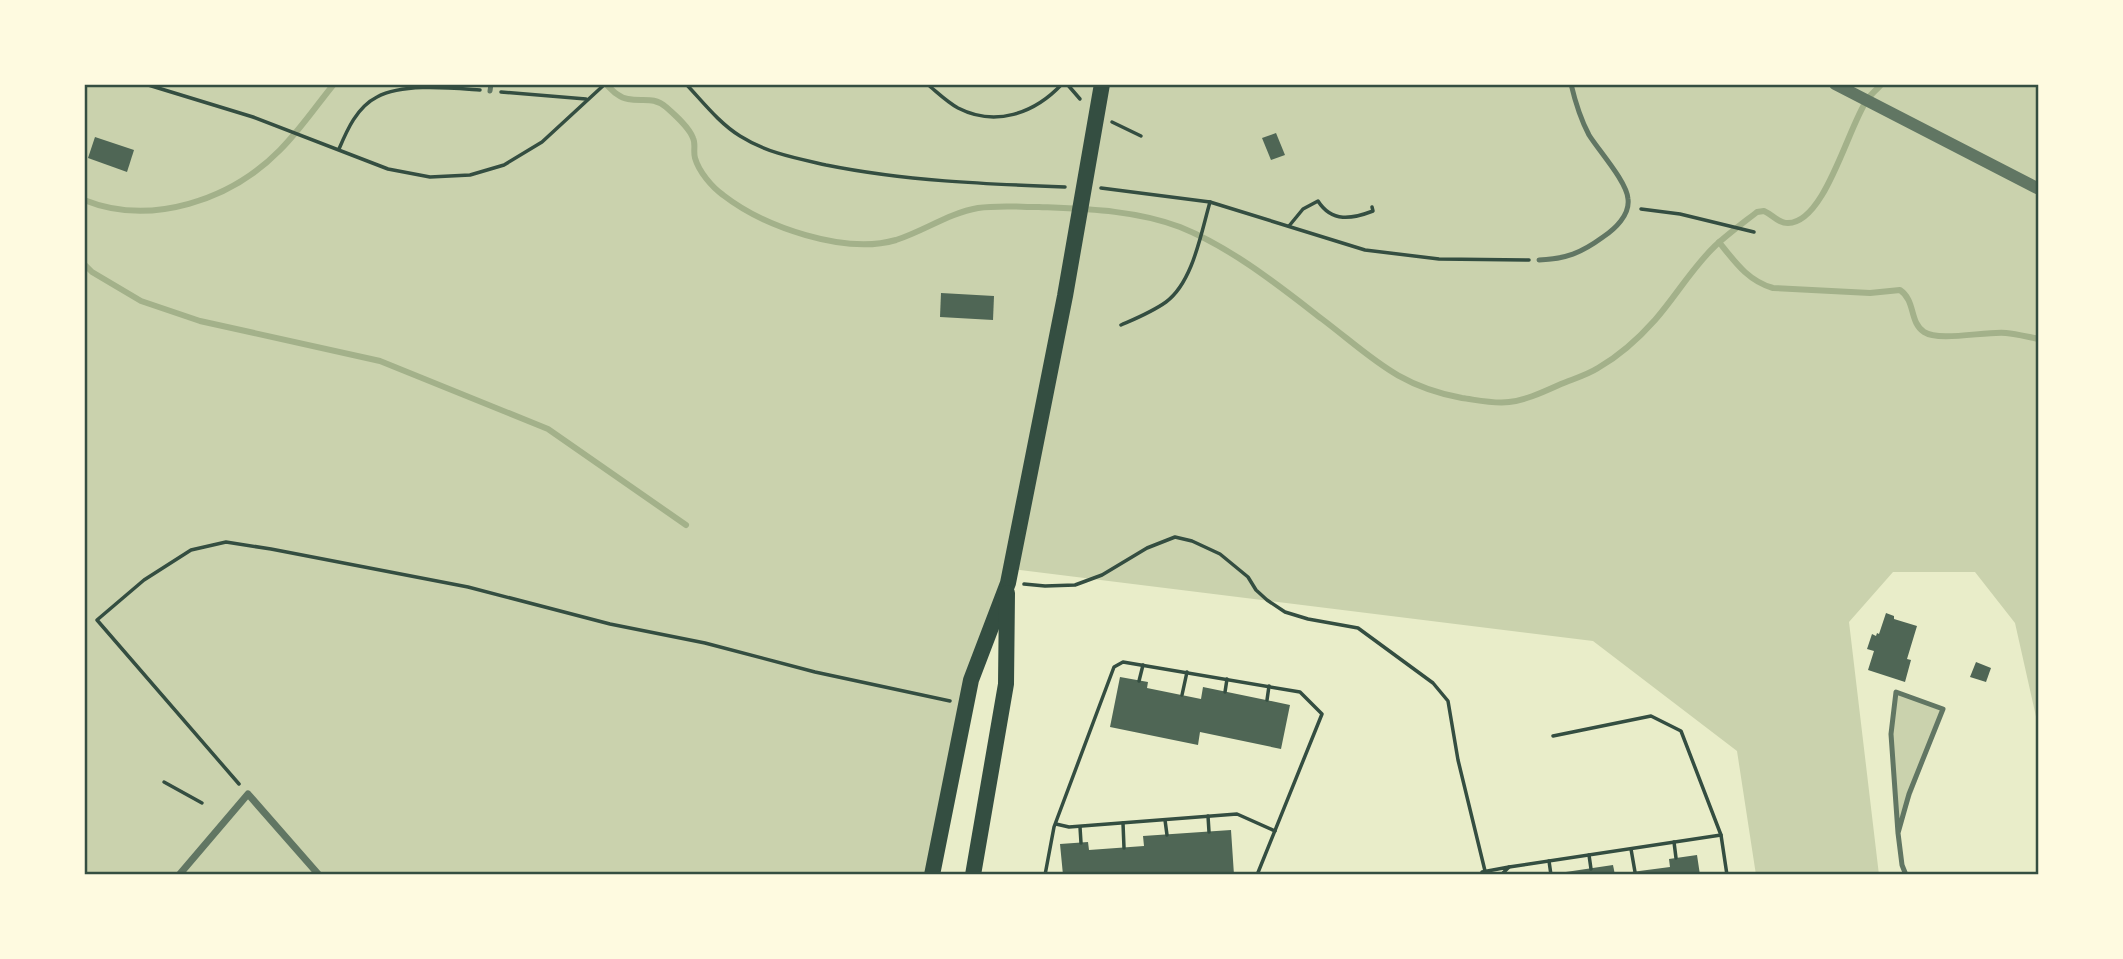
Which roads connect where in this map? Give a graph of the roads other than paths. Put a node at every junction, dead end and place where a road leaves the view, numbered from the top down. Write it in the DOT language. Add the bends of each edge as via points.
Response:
graph roads {
  1 [pos="1102,84"];
  2 [pos="1571,84"];
  3 [pos="1835,84"];
  4 [pos="2039,189"];
  5 [pos="1539,260"];
  6 [pos="1007,583"];
  7 [pos="1898,833"];
  8 [pos="179,875"];
  9 [pos="319,875"];
  10 [pos="932,875"];
  11 [pos="973,875"];
  12 [pos="1906,875"];
  1 -- 6 [label="highway"];
  2 -- 5 [label="lane" via="1588,132 1628,196 1628,208 1612,231 1573,256"];
  3 -- 4 [label="street"];
  6 -- 10 [label="highway" via="971,680"];
  6 -- 11 [label="highway" via="1006,684"];
  7 -- 7 [label="lane" via="1942,709 1896,692 1891,734"];
  7 -- 12 [label="lane"];
  8 -- 9 [label="street" via="248,794"];
}
